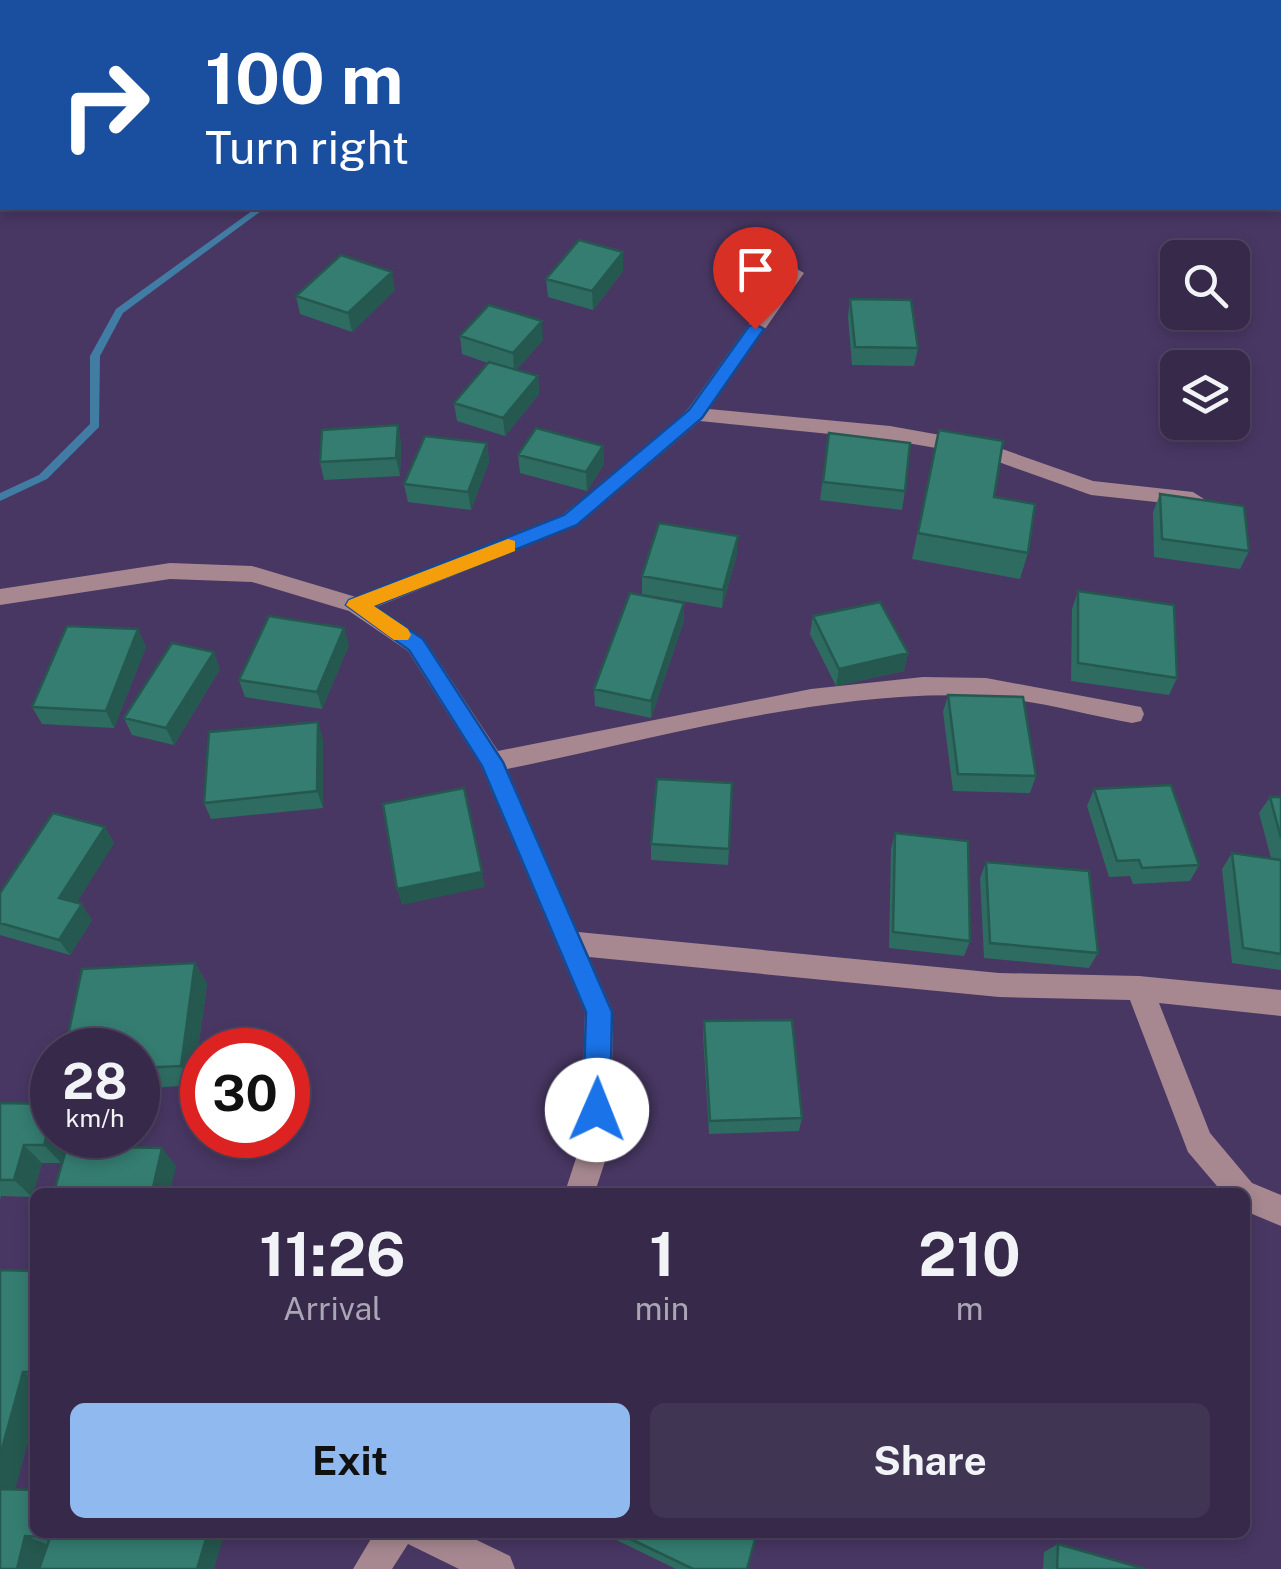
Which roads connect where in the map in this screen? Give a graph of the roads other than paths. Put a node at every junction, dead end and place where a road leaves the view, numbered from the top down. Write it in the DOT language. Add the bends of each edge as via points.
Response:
graph roads {
  1 [pos="795,273"];
  2 [pos="696,414"];
  3 [pos="1193,498"];
  4 [pos="0,598"];
  5 [pos="357,605"];
  6 [pos="1132,714"];
  7 [pos="492,762"];
  8 [pos="570,942"];
  9 [pos="1139,988"];
  10 [pos="1281,1003"];
  11 [pos="581,1188"];
  12 [pos="1238,1188"];
  13 [pos="1250,1197"];
  14 [pos="1281,1212"];
  15 [pos="392,1538"];
  16 [pos="433,1538"];
  17 [pos="371,1569"];
  18 [pos="497,1569"];
  1 -- 2 [label="street"];
  2 -- 3 [label="street" via="966,446 1091,488"];
  2 -- 5 [label="street" via="570,520"];
  4 -- 5 [label="street" via="170,571 252,574"];
  5 -- 7 [label="street" via="416,645"];
  6 -- 7 [label="street" via="986,688 923,686 810,698"];
  7 -- 8 [label="street"];
  8 -- 9 [label="street" via="1000,986"];
  8 -- 11 [label="street" via="599,1012 596,1143"];
  9 -- 10 [label="street"];
  9 -- 12 [label="street" via="1200,1142"];
  13 -- 14 [label="street"];
  15 -- 17 [label="street"];
  16 -- 18 [label="street"];
}
